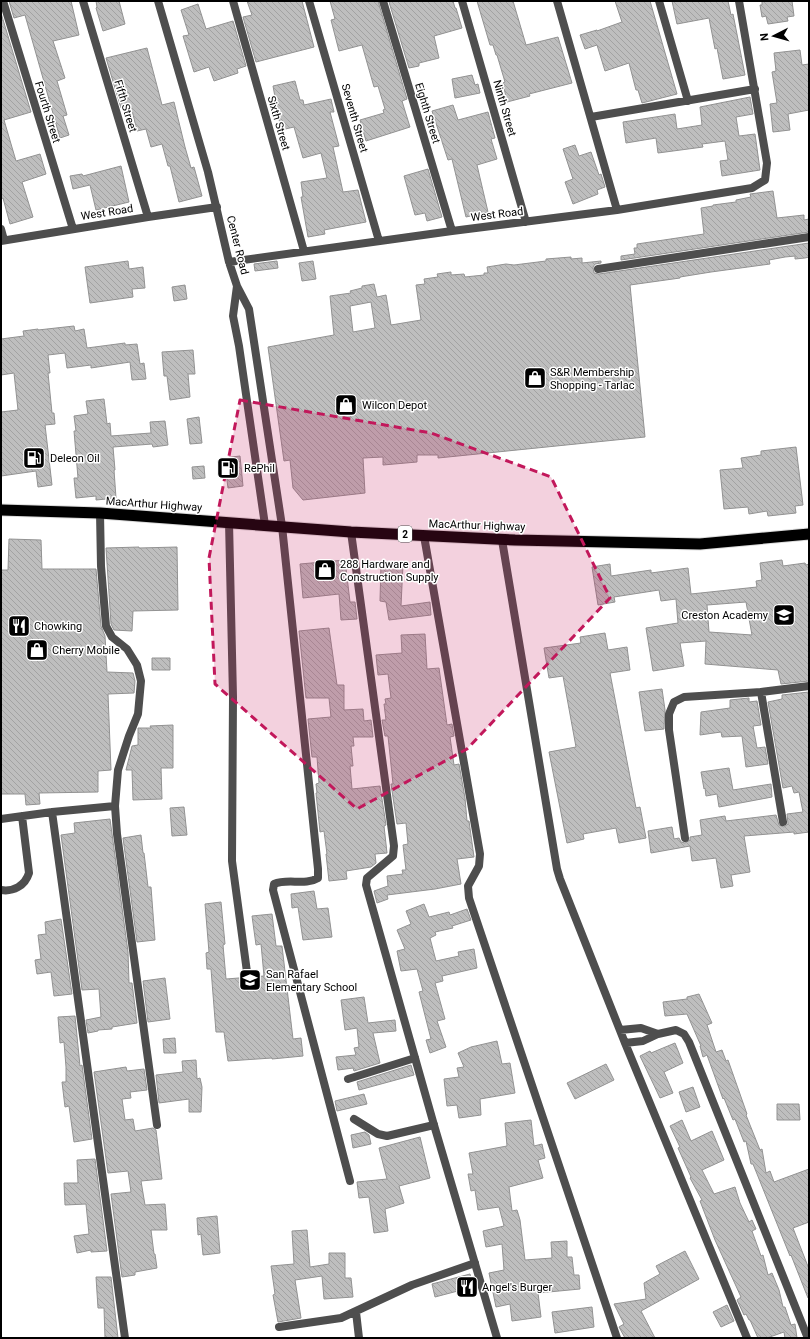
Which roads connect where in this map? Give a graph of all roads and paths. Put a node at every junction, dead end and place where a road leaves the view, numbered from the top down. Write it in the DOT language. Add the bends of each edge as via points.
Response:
graph roads {
  1 [pos="2,1"];
  2 [pos="83,1"];
  3 [pos="158,1"];
  4 [pos="233,1"];
  5 [pos="309,1"];
  6 [pos="383,1"];
  7 [pos="462,1"];
  8 [pos="557,1"];
  9 [pos="659,1"];
  10 [pos="739,1"];
  11 [pos="755,89"];
  12 [pos="688,101"];
  13 [pos="591,118"];
  14 [pos="217,208"];
  15 [pos="617,210"];
  16 [pos="148,217"];
  17 [pos="526,222"];
  18 [pos="1,229"];
  19 [pos="73,229"];
  20 [pos="452,231"];
  21 [pos="809,237"];
  22 [pos="3,241"];
  23 [pos="379,241"];
  24 [pos="304,251"];
  25 [pos="229,262"];
  26 [pos="598,269"];
  27 [pos="238,286"];
  28 [pos="1,510"];
  29 [pos="100,513"];
  30 [pos="229,522"];
  31 [pos="265,525"];
  32 [pos="282,526"];
  33 [pos="351,532"];
  34 [pos="809,534"];
  35 [pos="424,536"];
  36 [pos="502,540"];
  37 [pos="809,686"];
  38 [pos="761,692"];
  39 [pos="114,806"];
  40 [pos="52,812"];
  41 [pos="22,816"];
  42 [pos="1,819"];
  43 [pos="783,822"];
  44 [pos="685,838"];
  45 [pos="1,890"];
  46 [pos="247,972"];
  47 [pos="620,1030"];
  48 [pos="658,1034"];
  49 [pos="625,1043"];
  50 [pos="415,1058"];
  51 [pos="348,1079"];
  52 [pos="354,1119"];
  53 [pos="157,1125"];
  54 [pos="434,1125"];
  55 [pos="350,1181"];
  56 [pos="475,1263"];
  57 [pos="356,1312"];
  58 [pos="279,1327"];
  59 [pos="807,1336"];
  60 [pos="125,1338"];
  61 [pos="359,1338"];
  62 [pos="497,1338"];
  63 [pos="617,1338"];
  64 [pos="746,1338"];
  1 -- 19 [label="street, Fourth Street"];
  2 -- 16 [label="street, Fifth Street"];
  3 -- 14 [label="street, Center Road"];
  4 -- 24 [label="street, Sixth Street"];
  5 -- 23 [label="street, Seventh Street"];
  6 -- 20 [label="street, Eighth Street"];
  7 -- 17 [label="street, Ninth Street"];
  8 -- 13 [label="street"];
  9 -- 12 [label="street"];
  10 -- 11 [label="street"];
  11 -- 12 [label="street"];
  11 -- 15 [label="street, West Road" via="767,163 765,180 752,188"];
  12 -- 13 [label="street"];
  13 -- 15 [label="street"];
  14 -- 16 [label="street, West Road"];
  14 -- 25 [label="street, Center Road"];
  15 -- 17 [label="street, West Road"];
  16 -- 19 [label="street, West Road"];
  17 -- 20 [label="street, West Road"];
  18 -- 22 [label="street"];
  19 -- 22 [label="street, West Road"];
  20 -- 23 [label="street, West Road"];
  21 -- 26 [label="street"];
  23 -- 24 [label="street, West Road"];
  24 -- 25 [label="street, West Road"];
  25 -- 27 [label="street, Center Road"];
  27 -- 31 [label="street, Center Road" via="233,316 240,346"];
  27 -- 32 [label="street" via="249,309"];
  28 -- 29 [label="highway, MacArthur Highway / 2"];
  29 -- 30 [label="highway, MacArthur Highway / 2"];
  29 -- 39 [label="street" via="106,626 112,637 127,649 138,665 141,681 138,714 128,736 118,770"];
  30 -- 31 [label="highway, MacArthur Highway / 2"];
  30 -- 46 [label="street" via="233,697 232,861"];
  31 -- 32 [label="highway, MacArthur Highway / 2"];
  32 -- 33 [label="highway, MacArthur Highway / 2"];
  32 -- 55 [label="street" via="318,878 312,882 281,881 274,884 273,890"];
  33 -- 35 [label="highway, MacArthur Highway / 2"];
  33 -- 50 [label="street" via="394,846 393,856 367,878 366,885"];
  34 -- 36 [label="highway, MacArthur Highway / 2" via="700,544"];
  35 -- 36 [label="highway, MacArthur Highway / 2"];
  35 -- 63 [label="street" via="480,854 479,866 468,886 469,898"];
  36 -- 47 [label="street" via="557,869"];
  37 -- 38 [label="street"];
  38 -- 43 [label="street"];
  38 -- 44 [label="street" via="684,697 674,702 669,714 669,730"];
  39 -- 40 [label="street"];
  39 -- 53 [label="street"];
  40 -- 41 [label="street"];
  40 -- 60 [label="street"];
  41 -- 42 [label="street"];
  41 -- 45 [label="street" via="29,873 23,884 8,891"];
  47 -- 48 [label="street" via="641,1028"];
  47 -- 49 [label="street"];
  48 -- 49 [label="street" via="643,1042"];
  48 -- 59 [label="street" via="676,1030 684,1034 689,1042"];
  49 -- 64 [label="street"];
  50 -- 51 [label="street"];
  50 -- 54 [label="street"];
  52 -- 54 [label="street" via="378,1134 388,1136"];
  54 -- 56 [label="street"];
  56 -- 57 [label="street" via="412,1285"];
  56 -- 62 [label="street"];
  57 -- 58 [label="street" via="341,1318"];
  57 -- 61 [label="street"];
}
